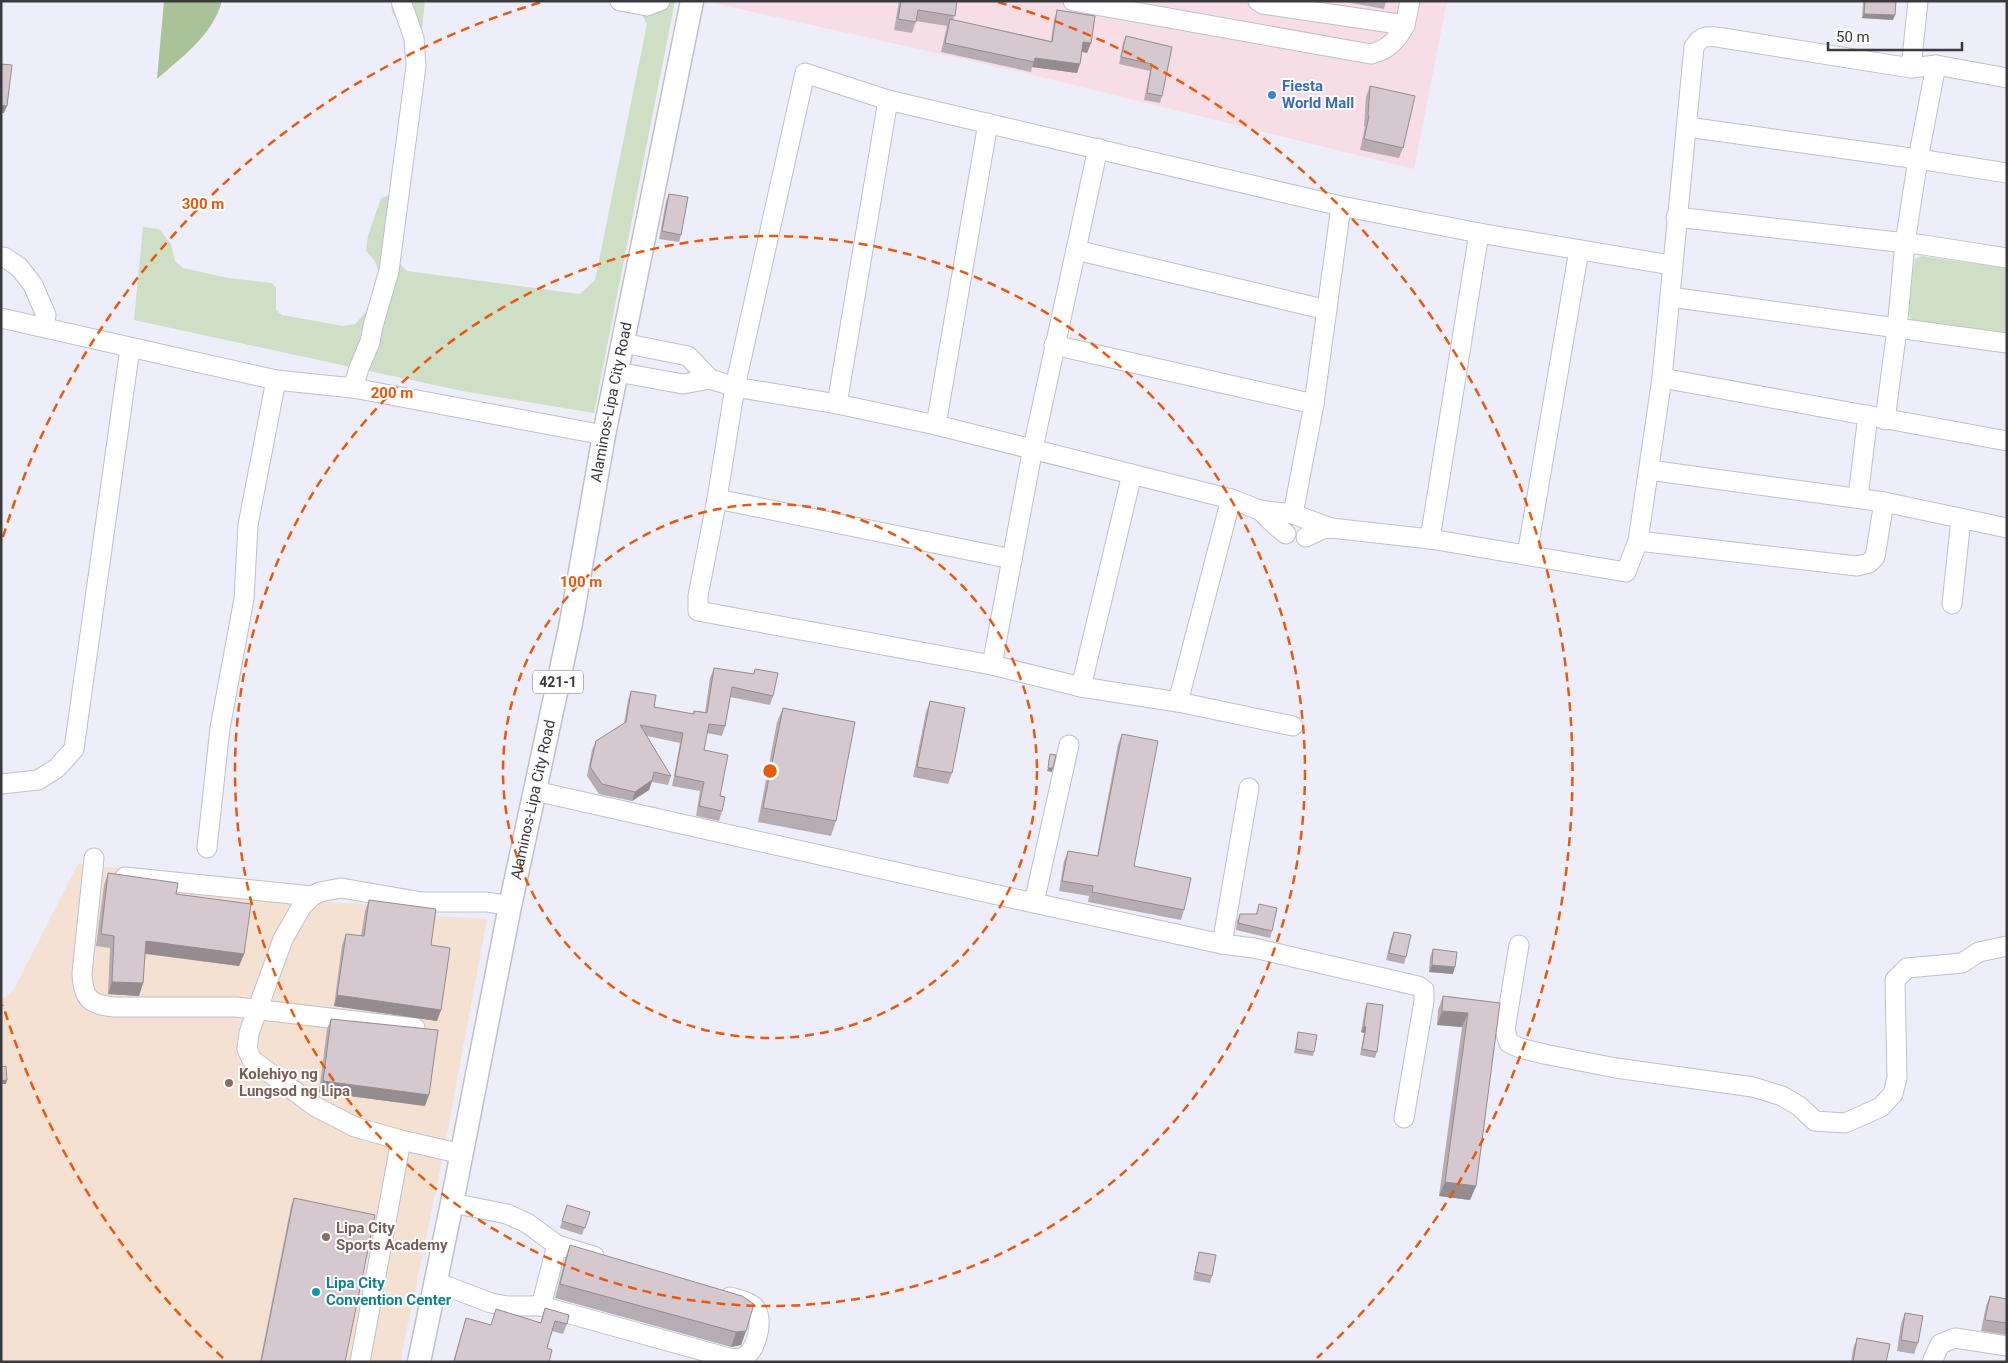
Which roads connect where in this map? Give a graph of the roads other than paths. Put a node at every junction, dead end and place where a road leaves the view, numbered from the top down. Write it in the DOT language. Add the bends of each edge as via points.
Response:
graph roads {
  1 [pos="401,1"];
  2 [pos="620,1"];
  3 [pos="660,1"];
  4 [pos="692,1"];
  5 [pos="1073,1"];
  6 [pos="1258,1"];
  7 [pos="1410,1"];
  8 [pos="1918,1"];
  9 [pos="1163,9"];
  10 [pos="1405,25"];
  11 [pos="1936,65"];
  12 [pos="1911,68"];
  13 [pos="2007,78"];
  14 [pos="888,100"];
  15 [pos="988,123"];
  16 [pos="1687,127"];
  17 [pos="1098,148"];
  18 [pos="1918,159"];
  19 [pos="2007,173"];
  20 [pos="1341,206"];
  21 [pos="1676,217"];
  22 [pos="1479,233"];
  23 [pos="1905,243"];
  24 [pos="1076,250"];
  25 [pos="1580,250"];
  26 [pos="4,257"];
  27 [pos="2007,258"];
  28 [pos="1672,265"];
  29 [pos="1670,297"];
  30 [pos="1327,310"];
  31 [pos="1,318"];
  32 [pos="44,327"];
  33 [pos="1897,329"];
  34 [pos="623,343"];
  35 [pos="2007,343"];
  36 [pos="1054,345"];
  37 [pos="130,348"];
  38 [pos="617,372"];
  39 [pos="1662,378"];
  40 [pos="710,379"];
  41 [pos="276,380"];
  42 [pos="353,388"];
  43 [pos="736,388"];
  44 [pos="837,404"];
  45 [pos="1314,404"];
  46 [pos="1876,417"];
  47 [pos="936,425"];
  48 [pos="604,435"];
  49 [pos="2007,441"];
  50 [pos="1033,448"];
  51 [pos="1649,470"];
  52 [pos="1132,474"];
  53 [pos="1858,498"];
  54 [pos="717,499"];
  55 [pos="1231,499"];
  56 [pos="1884,502"];
  57 [pos="1260,510"];
  58 [pos="1293,514"];
  59 [pos="1961,519"];
  60 [pos="1331,528"];
  61 [pos="2007,528"];
  62 [pos="1286,534"];
  63 [pos="1306,537"];
  64 [pos="1430,539"];
  65 [pos="1638,541"];
  66 [pos="1527,555"];
  67 [pos="1012,559"];
  68 [pos="1952,604"];
  69 [pos="992,665"];
  70 [pos="1081,687"];
  71 [pos="1178,702"];
  72 [pos="1293,726"];
  73 [pos="1069,745"];
  74 [pos="1,784"];
  75 [pos="1249,788"];
  76 [pos="534,791"];
  77 [pos="207,848"];
  78 [pos="94,858"];
  79 [pos="110,875"];
  80 [pos="312,896"];
  81 [pos="1034,903"];
  82 [pos="510,906"];
  83 [pos="1222,944"];
  84 [pos="1519,945"];
  85 [pos="2007,946"];
  86 [pos="258,1008"];
  87 [pos="431,1030"];
  88 [pos="1404,1118"];
  89 [pos="401,1140"];
  90 [pos="462,1154"];
  91 [pos="452,1203"];
  92 [pos="557,1245"];
  93 [pos="612,1262"];
  94 [pos="436,1282"];
  95 [pos="714,1292"];
  96 [pos="541,1306"];
  97 [pos="2007,1346"];
  98 [pos="360,1362"];
  99 [pos="419,1362"];
  100 [pos="1932,1362"];
  1 -- 42 [label="street" via="414,38 416,66 389,271 370,342"];
  2 -- 3 [label="street" via="646,6"];
  4 -- 34 [label="main road, Alaminos-Lipa City Road / 421-1"];
  5 -- 9 [label="street"];
  6 -- 10 [label="street"];
  7 -- 10 [label="street"];
  8 -- 12 [label="street"];
  9 -- 10 [label="street" via="1371,54 1392,44"];
  11 -- 12 [label="street"];
  11 -- 13 [label="street"];
  11 -- 18 [label="street"];
  12 -- 16 [label="street" via="1706,36 1699,39 1694,47"];
  14 -- 15 [label="street"];
  14 -- 43 [label="street" via="805,73"];
  14 -- 44 [label="street"];
  15 -- 17 [label="street"];
  15 -- 47 [label="street"];
  16 -- 18 [label="street"];
  16 -- 21 [label="street"];
  17 -- 20 [label="street"];
  17 -- 24 [label="street"];
  18 -- 19 [label="street"];
  18 -- 23 [label="street"];
  20 -- 22 [label="street"];
  20 -- 30 [label="street"];
  21 -- 23 [label="street"];
  21 -- 28 [label="street"];
  22 -- 25 [label="street"];
  22 -- 64 [label="street"];
  23 -- 27 [label="street"];
  23 -- 33 [label="street"];
  24 -- 30 [label="street"];
  24 -- 36 [label="street"];
  25 -- 28 [label="street"];
  25 -- 66 [label="street"];
  26 -- 32 [label="street" via="19,267 33,285 46,314"];
  28 -- 29 [label="street"];
  29 -- 33 [label="street"];
  29 -- 39 [label="street"];
  30 -- 45 [label="street"];
  31 -- 32 [label="street"];
  32 -- 37 [label="street"];
  33 -- 35 [label="street"];
  33 -- 46 [label="street"];
  34 -- 38 [label="main road, Alaminos-Lipa City Road / 421-1"];
  34 -- 40 [label="street" via="688,356"];
  36 -- 45 [label="street"];
  36 -- 50 [label="street"];
  37 -- 41 [label="street"];
  37 -- 74 [label="street" via="74,750 57,768 38,780"];
  38 -- 40 [label="street" via="683,384"];
  38 -- 48 [label="main road, Alaminos-Lipa City Road / 421-1"];
  39 -- 46 [label="street"];
  39 -- 51 [label="street"];
  40 -- 43 [label="street"];
  41 -- 42 [label="street"];
  41 -- 77 [label="street" via="248,525 244,599 220,728"];
  42 -- 48 [label="street"];
  43 -- 44 [label="street"];
  43 -- 54 [label="street"];
  44 -- 47 [label="street"];
  45 -- 58 [label="street"];
  46 -- 49 [label="street"];
  46 -- 53 [label="street"];
  47 -- 50 [label="street"];
  48 -- 76 [label="main road, Alaminos-Lipa City Road / 421-1" via="571,623"];
  50 -- 52 [label="street"];
  50 -- 67 [label="street"];
  51 -- 53 [label="street"];
  51 -- 65 [label="street"];
  52 -- 55 [label="street"];
  52 -- 70 [label="street"];
  53 -- 56 [label="street"];
  54 -- 67 [label="street"];
  54 -- 69 [label="street" via="698,596 698,611"];
  55 -- 57 [label="street"];
  55 -- 71 [label="street"];
  56 -- 59 [label="street"];
  56 -- 65 [label="street" via="1875,557 1857,566"];
  57 -- 58 [label="street"];
  57 -- 62 [label="street"];
  58 -- 60 [label="street"];
  59 -- 61 [label="street"];
  59 -- 68 [label="street"];
  60 -- 63 [label="street"];
  60 -- 64 [label="street"];
  64 -- 66 [label="street"];
  65 -- 66 [label="street" via="1626,572"];
  67 -- 69 [label="street"];
  69 -- 70 [label="street"];
  70 -- 71 [label="street"];
  71 -- 72 [label="street"];
  73 -- 81 [label="street"];
  75 -- 83 [label="street"];
  76 -- 81 [label="street"];
  76 -- 82 [label="main road, Alaminos-Lipa City Road / 421-1"];
  78 -- 86 [label="street" via="82,973 82,988 87,998 102,1006 115,1007"];
  79 -- 80 [label="street"];
  80 -- 82 [label="street" via="341,888 422,902 487,902"];
  80 -- 86 [label="street" via="302,906 283,939"];
  81 -- 83 [label="street"];
  82 -- 90 [label="main road, Alaminos-Lipa City Road / 421-1"];
  83 -- 88 [label="street" via="1418,986 1424,990"];
  84 -- 85 [label="street" via="1505,1030 1509,1043 1531,1051 1616,1068 1753,1087 1782,1096 1815,1121 1845,1123 1881,1107 1893,1094 1896,1078 1895,980 1907,968 1962,963 1979,952"];
  86 -- 87 [label="street"];
  86 -- 89 [label="street" via="247,1042 248,1054 256,1064 316,1107 356,1127"];
  89 -- 90 [label="street"];
  89 -- 98 [label="street"];
  90 -- 91 [label="main road, Alaminos-Lipa City Road / 421-1"];
  91 -- 92 [label="street" via="507,1214 527,1223"];
  91 -- 94 [label="main road, Alaminos-Lipa City Road / 421-1"];
  92 -- 93 [label="street"];
  92 -- 96 [label="street"];
  94 -- 96 [label="street" via="491,1303"];
  94 -- 99 [label="main road, Alaminos-Lipa City Road / 421-1"];
  95 -- 96 [label="street" via="752,1305 759,1313 752,1349 746,1356 729,1358"];
  97 -- 100 [label="street" via="1955,1338 1940,1344"];
}
